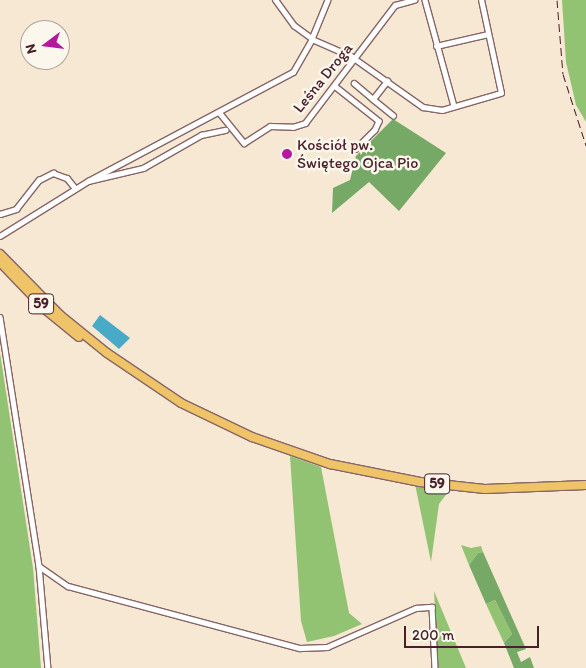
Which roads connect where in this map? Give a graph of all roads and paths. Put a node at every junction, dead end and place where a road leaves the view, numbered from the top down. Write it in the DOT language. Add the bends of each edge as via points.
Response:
graph roads {
  1 [pos="275,0"];
  2 [pos="328,0"];
  3 [pos="414,0"];
  4 [pos="426,0"];
  5 [pos="481,0"];
  6 [pos="488,34"];
  7 [pos="312,39"];
  8 [pos="436,46"];
  9 [pos="355,58"];
  10 [pos="387,81"];
  11 [pos="354,83"];
  12 [pos="335,86"];
  13 [pos="373,99"];
  14 [pos="454,106"];
  15 [pos="220,112"];
  16 [pos="393,115"];
  17 [pos="225,130"];
  18 [pos="356,149"];
  19 [pos="88,181"];
  20 [pos="75,188"];
  21 [pos="0,214"];
  22 [pos="0,236"];
  23 [pos="0,254"];
  24 [pos="0,262"];
  25 [pos="0,317"];
  26 [pos="181,403"];
  27 [pos="586,485"];
  28 [pos="39,566"];
  29 [pos="48,668"];
  30 [pos="435,668"];
  1 -- 7 [label="street" via="294,26"];
  2 -- 7 [label="street"];
  3 -- 9 [label="street, Leśna Droga" via="395,5"];
  4 -- 8 [label="street"];
  5 -- 6 [label="street"];
  6 -- 8 [label="street"];
  6 -- 14 [label="street" via="502,93"];
  7 -- 9 [label="street"];
  7 -- 15 [label="street" via="292,72"];
  8 -- 14 [label="street"];
  9 -- 10 [label="street"];
  9 -- 12 [label="street, Leśna Droga"];
  10 -- 13 [label="street"];
  10 -- 14 [label="street" via="423,107 442,110"];
  11 -- 13 [label="street"];
  12 -- 15 [label="street, Leśna Droga" via="305,123 292,127 270,126 244,143"];
  12 -- 18 [label="street" via="379,121 375,130"];
  13 -- 16 [label="street"];
  15 -- 19 [label="street"];
  17 -- 19 [label="street" via="200,135 143,168"];
  19 -- 20 [label="street"];
  20 -- 21 [label="street" via="67,178 53,173 39,180 16,209"];
  20 -- 22 [label="street"];
  23 -- 26 [label="main road, 59" via="84,334"];
  24 -- 26 [label="main road, 59" via="48,311 85,342 142,384"];
  25 -- 28 [label="street"];
  26 -- 27 [label="main road, 59" via="252,437 317,460 369,473 485,489"];
  28 -- 29 [label="street"];
  28 -- 30 [label="street" via="68,586 300,648 327,647 416,608 432,607"];
}
